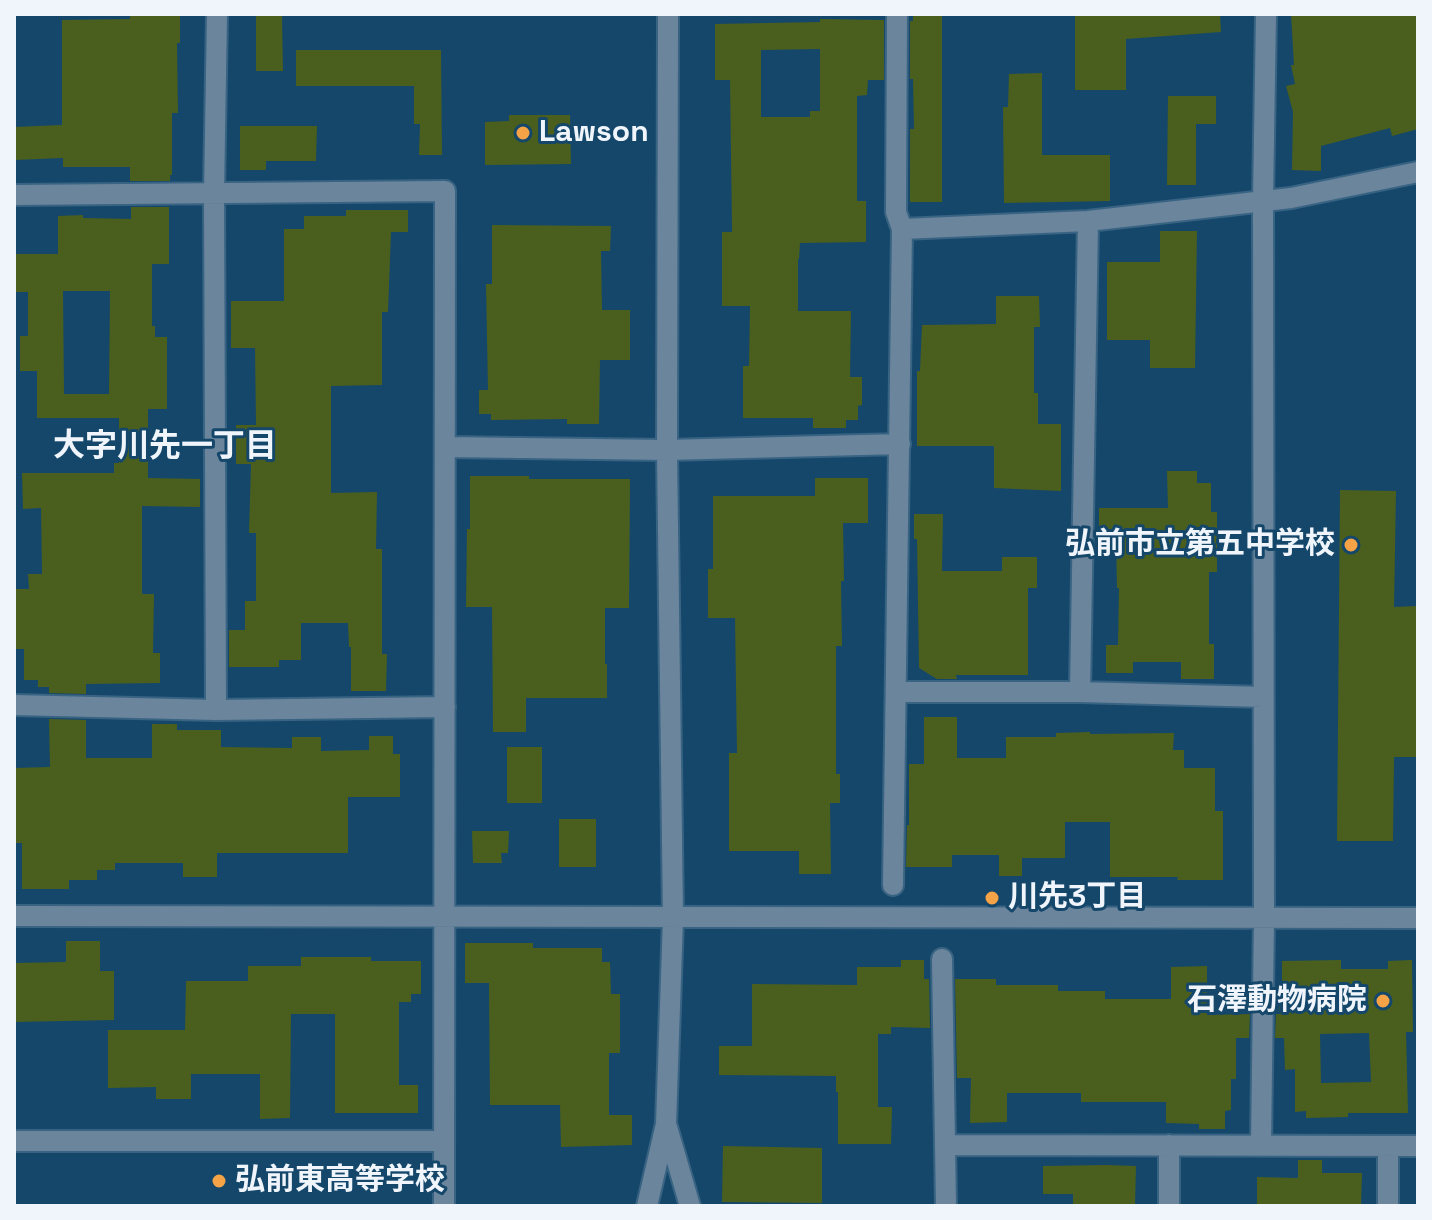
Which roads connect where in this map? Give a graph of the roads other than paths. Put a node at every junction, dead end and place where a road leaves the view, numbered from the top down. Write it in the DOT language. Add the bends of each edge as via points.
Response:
graph roads {
  1 [pos="217,14"];
  2 [pos="668,14"];
  3 [pos="897,14"];
  4 [pos="1266,14"];
  5 [pos="1418,172"];
  6 [pos="214,193"];
  7 [pos="14,195"];
  8 [pos="1263,200"];
  9 [pos="1088,221"];
  10 [pos="902,229"];
  11 [pos="900,444"];
  12 [pos="446,447"];
  13 [pos="667,450"];
  14 [pos="896,692"];
  15 [pos="1080,692"];
  16 [pos="1263,697"];
  17 [pos="14,705"];
  18 [pos="445,707"];
  19 [pos="216,710"];
  20 [pos="893,885"];
  21 [pos="14,916"];
  22 [pos="444,917"];
  23 [pos="673,918"];
  24 [pos="1264,918"];
  25 [pos="1418,918"];
  26 [pos="942,959"];
  27 [pos="666,1124"];
  28 [pos="14,1141"];
  29 [pos="444,1141"];
  30 [pos="947,1145"];
  31 [pos="1169,1145"];
  32 [pos="1261,1145"];
  33 [pos="1388,1146"];
  34 [pos="1418,1146"];
  35 [pos="444,1206"];
  36 [pos="647,1206"];
  37 [pos="690,1206"];
  38 [pos="946,1206"];
  39 [pos="1169,1206"];
  40 [pos="1388,1206"];
  1 -- 6 [label="street"];
  2 -- 13 [label="street"];
  3 -- 10 [label="street" via="896,212"];
  4 -- 8 [label="street"];
  5 -- 8 [label="street"];
  6 -- 7 [label="street"];
  6 -- 12 [label="street" via="445,191"];
  6 -- 19 [label="street"];
  8 -- 9 [label="street"];
  8 -- 16 [label="street"];
  9 -- 10 [label="street"];
  9 -- 15 [label="street"];
  10 -- 11 [label="street"];
  11 -- 13 [label="street"];
  11 -- 14 [label="street"];
  12 -- 13 [label="street"];
  12 -- 18 [label="street"];
  13 -- 23 [label="street"];
  14 -- 15 [label="street"];
  14 -- 20 [label="street"];
  15 -- 16 [label="street"];
  16 -- 24 [label="street"];
  17 -- 19 [label="street"];
  18 -- 19 [label="street"];
  18 -- 22 [label="street"];
  21 -- 22 [label="street"];
  22 -- 23 [label="street"];
  22 -- 29 [label="street"];
  23 -- 24 [label="street"];
  23 -- 27 [label="street"];
  24 -- 25 [label="street"];
  24 -- 32 [label="street"];
  26 -- 30 [label="street"];
  27 -- 36 [label="street"];
  27 -- 37 [label="street"];
  28 -- 29 [label="street"];
  29 -- 35 [label="street"];
  30 -- 31 [label="street"];
  30 -- 38 [label="street"];
  31 -- 32 [label="street"];
  31 -- 39 [label="street"];
  32 -- 33 [label="street"];
  33 -- 34 [label="street"];
  33 -- 40 [label="street"];
}
